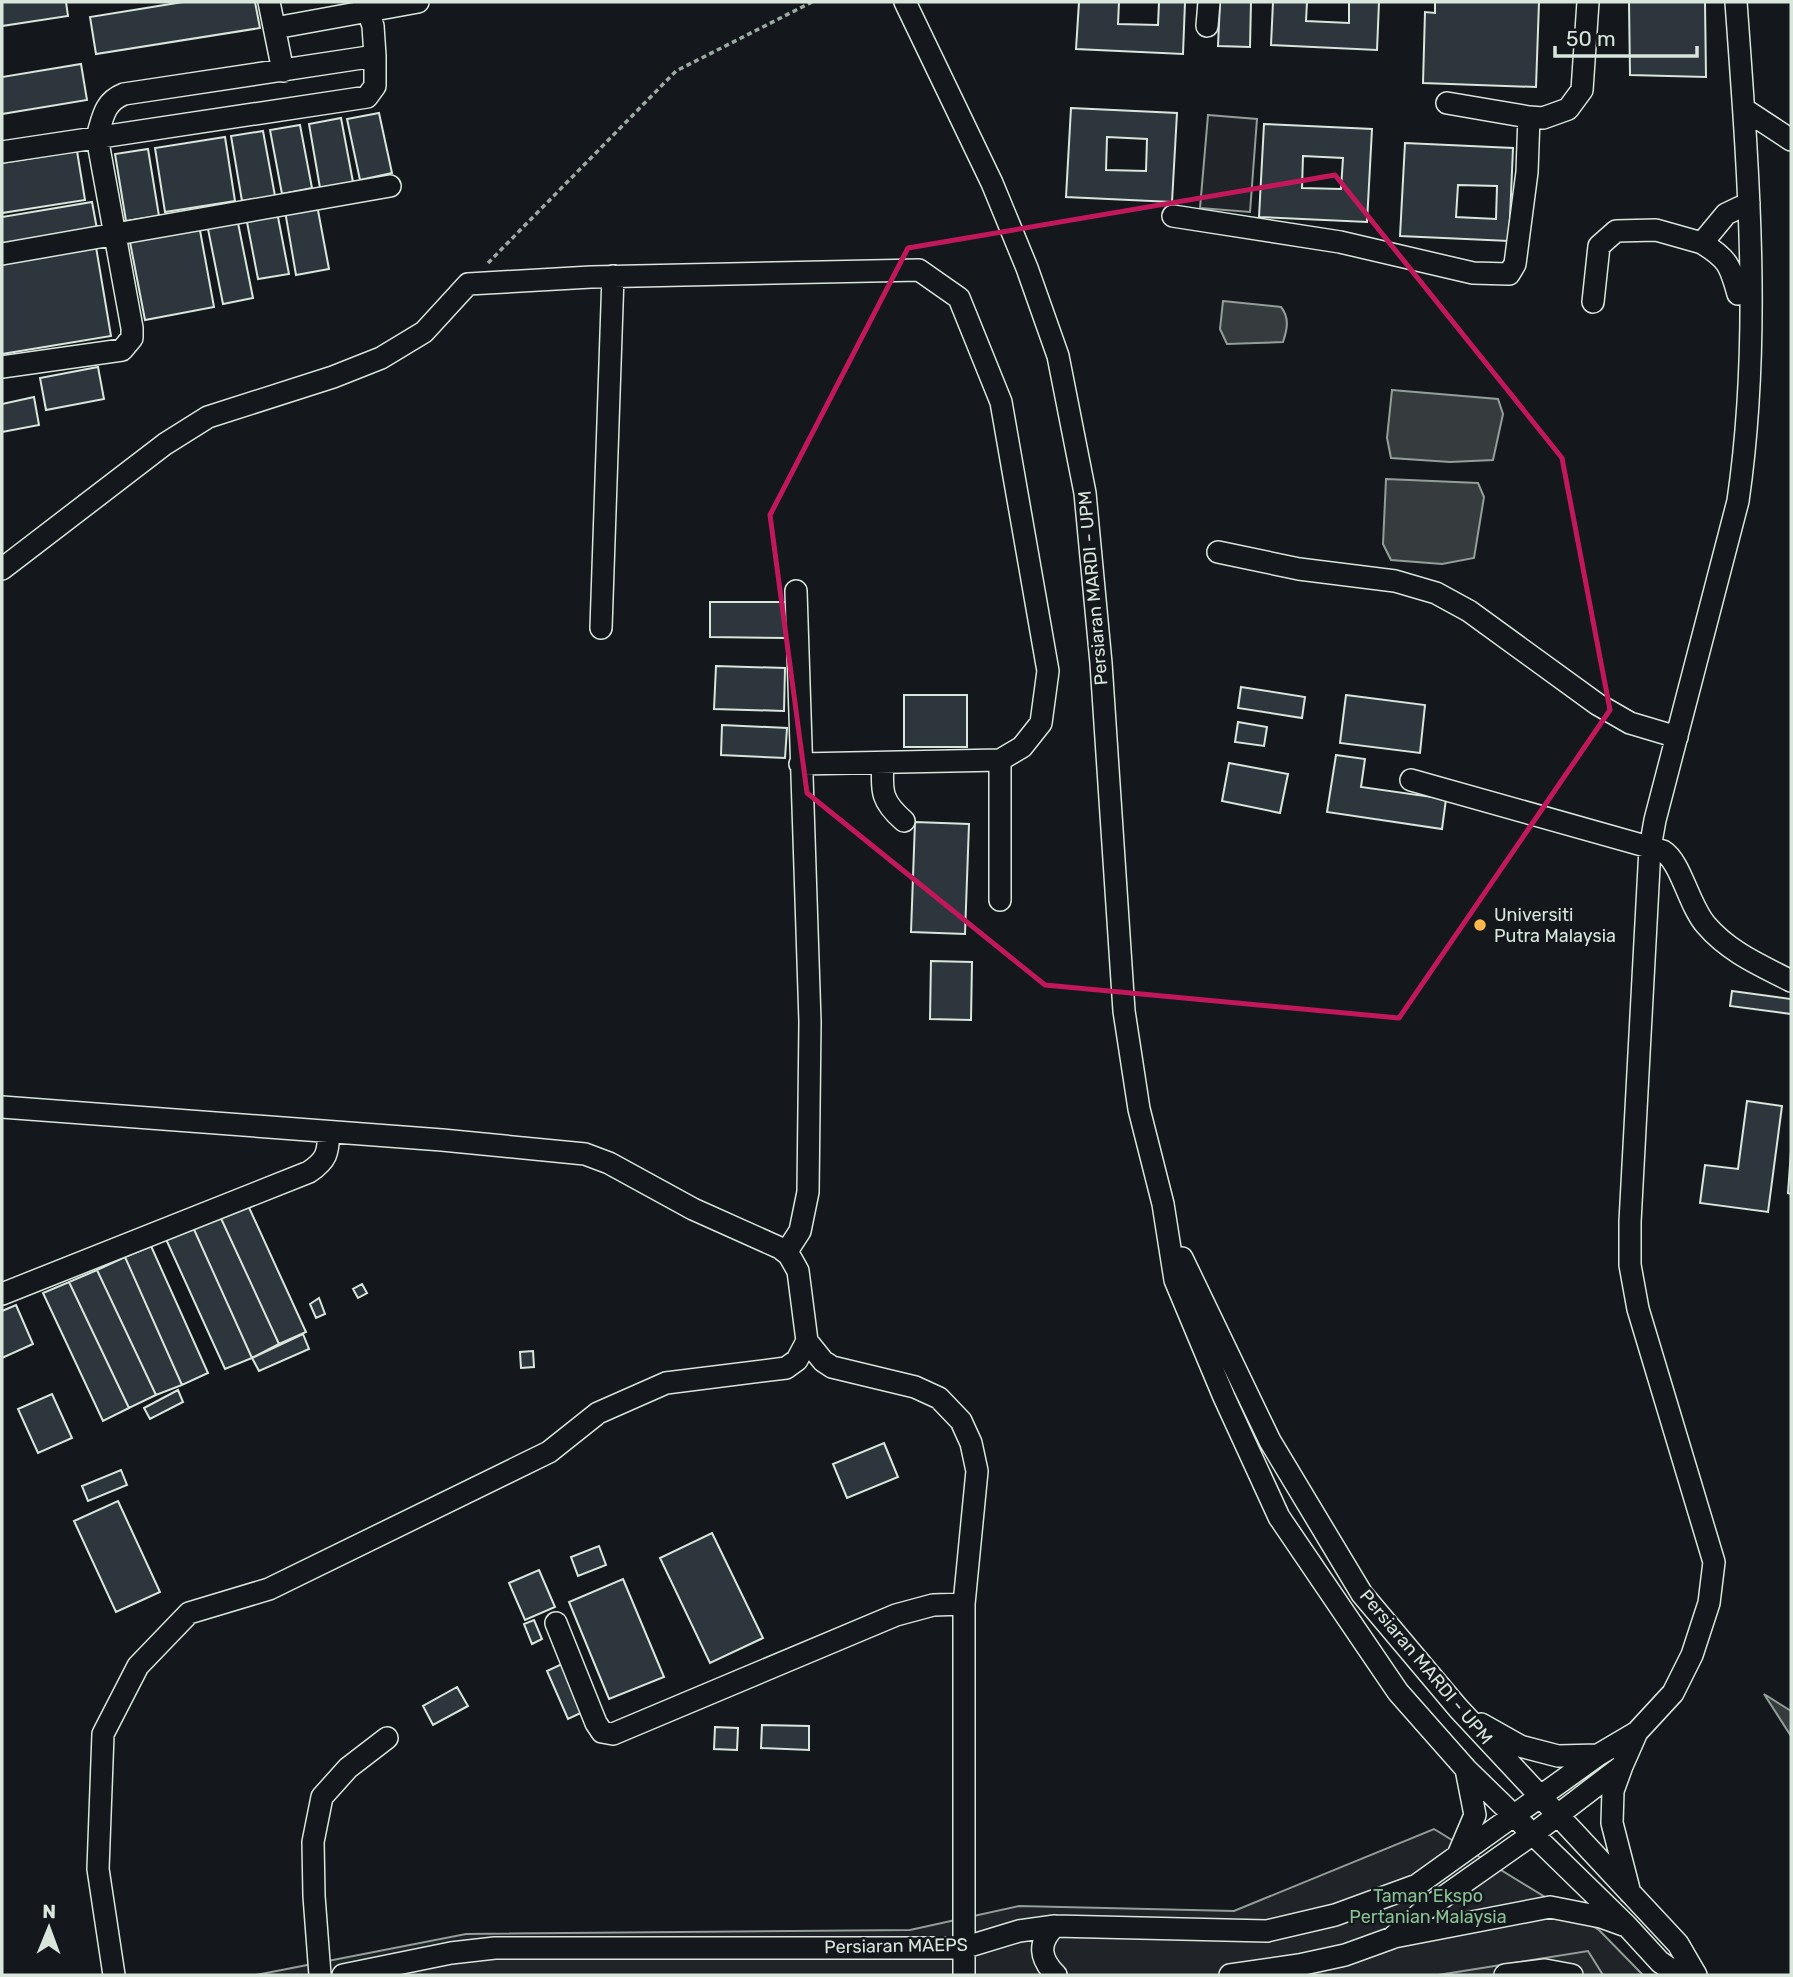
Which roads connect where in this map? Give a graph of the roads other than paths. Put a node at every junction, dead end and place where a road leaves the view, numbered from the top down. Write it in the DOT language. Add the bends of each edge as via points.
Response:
graph roads {
  1 [pos="269,2"];
  2 [pos="418,2"];
  3 [pos="905,2"];
  4 [pos="1209,2"];
  5 [pos="1588,2"];
  6 [pos="1736,2"];
  7 [pos="367,7"];
  8 [pos="1207,26"];
  9 [pos="275,28"];
  10 [pos="376,56"];
  11 [pos="283,71"];
  12 [pos="256,75"];
  13 [pos="1447,103"];
  14 [pos="1744,109"];
  15 [pos="254,113"];
  16 [pos="1529,117"];
  17 [pos="97,137"];
  18 [pos="1791,140"];
  19 [pos="2,152"];
  20 [pos="390,186"];
  21 [pos="1749,203"];
  22 [pos="1173,216"];
  23 [pos="114,235"];
  24 [pos="1702,243"];
  25 [pos="2,254"];
  26 [pos="613,276"];
  27 [pos="1738,294"];
  28 [pos="1594,302"];
  29 [pos="2,368"];
  30 [pos="1217,552"];
  31 [pos="2,569"];
  32 [pos="796,591"];
  33 [pos="601,628"];
  34 [pos="1677,737"];
  35 [pos="1000,760"];
  36 [pos="800,764"];
  37 [pos="883,764"];
  38 [pos="1411,780"];
  39 [pos="904,821"];
  40 [pos="1650,848"];
  41 [pos="1000,900"];
  42 [pos="1791,981"];
  43 [pos="2,1107"];
  44 [pos="329,1132"];
  45 [pos="1163,1204"];
  46 [pos="793,1242"];
  47 [pos="2,1294"];
  48 [pos="807,1341"];
  49 [pos="964,1604"];
  50 [pos="556,1623"];
  51 [pos="1458,1708"];
  52 [pos="1637,1732"];
  53 [pos="387,1738"];
  54 [pos="1598,1755"];
  55 [pos="1622,1766"];
  56 [pos="1466,1769"];
  57 [pos="1538,1796"];
  58 [pos="1516,1815"];
  59 [pos="1555,1815"];
  60 [pos="1533,1834"];
  61 [pos="1458,1856"];
  62 [pos="1630,1894"];
  63 [pos="1055,1926"];
  64 [pos="1627,1926"];
  65 [pos="1392,1938"];
  66 [pos="963,1948"];
  67 [pos="114,1975"];
  68 [pos="320,1975"];
  69 [pos="343,1975"];
  70 [pos="964,1975"];
  71 [pos="1056,1975"];
  72 [pos="1230,1975"];
  73 [pos="1505,1975"];
  74 [pos="1572,1975"];
  75 [pos="1679,1975"];
  76 [pos="1696,1975"];
  1 -- 9 [label="street"];
  2 -- 7 [label="street"];
  3 -- 45 [label="street, Persiaran MARDI - UPM" via="992,183 1058,356 1085,494 1124,1011 1139,1110"];
  4 -- 8 [label="street"];
  5 -- 16 [label="street" via="1582,90 1568,109 1543,118"];
  6 -- 14 [label="street"];
  7 -- 9 [label="street"];
  7 -- 10 [label="street"];
  9 -- 11 [label="street"];
  10 -- 11 [label="street"];
  10 -- 15 [label="street" via="375,86 368,97"];
  11 -- 12 [label="street"];
  12 -- 15 [label="street"];
  12 -- 17 [label="street" via="124,94 113,99"];
  13 -- 16 [label="street"];
  14 -- 18 [label="street"];
  14 -- 21 [label="street"];
  15 -- 17 [label="street"];
  16 -- 22 [label="street" via="1515,264 1509,274 1472,274 1340,242"];
  17 -- 19 [label="street"];
  17 -- 23 [label="street"];
  20 -- 23 [label="street"];
  21 -- 24 [label="street" via="1726,214"];
  21 -- 34 [label="street" via="1750,369 1742,475"];
  23 -- 25 [label="street"];
  23 -- 29 [label="street" via="132,328 128,345 122,350"];
  24 -- 27 [label="street" via="1722,255"];
  24 -- 28 [label="street" via="1656,230 1616,231 1599,246"];
  26 -- 31 [label="street" via="468,284 424,332 381,358 208,417 165,444"];
  26 -- 33 [label="street"];
  26 -- 35 [label="street" via="919,270 958,298 1001,402 1048,671 1041,723 1023,747"];
  30 -- 34 [label="street" via="1298,569 1395,581 1436,593 1469,611 1597,704 1630,723"];
  32 -- 36 [label="street"];
  34 -- 40 [label="street"];
  35 -- 37 [label="street"];
  35 -- 41 [label="street"];
  36 -- 37 [label="street"];
  36 -- 46 [label="street" via="810,1022 808,1192"];
  37 -- 39 [label="street" via="887,807"];
  38 -- 40 [label="street"];
  40 -- 42 [label="street" via="1669,855 1705,924 1736,953"];
  40 -- 52 [label="street" via="1630,1265 1637,1309 1714,1562 1709,1603 1692,1655 1673,1693"];
  43 -- 44 [label="street"];
  44 -- 46 [label="street" via="585,1154 780,1248"];
  44 -- 47 [label="street" via="323,1163 309,1172"];
  45 -- 51 [label="street, Persiaran MARDI - UPM" via="1187,1272 1270,1441 1362,1594"];
  45 -- 56 [label="street, Persiaran MARDI - UPM" via="1175,1280 1279,1517 1398,1692"];
  46 -- 48 [label="street"];
  48 -- 49 [label="street" via="832,1367 915,1387 939,1398 961,1421 977,1471"];
  48 -- 67 [label="street" via="797,1360 786,1368 666,1383 598,1413 549,1452 269,1589 189,1613 138,1666 103,1734 98,1869"];
  49 -- 50 [label="street" via="933,1605 896,1615 613,1734 602,1732 596,1723"];
  49 -- 66 [label="street"];
  51 -- 54 [label="street" via="1520,1746 1558,1756"];
  51 -- 57 [label="street, Persiaran MARDI - UPM"];
  52 -- 54 [label="street, Persiaran MAEPS"];
  52 -- 55 [label="street"];
  53 -- 68 [label="street" via="348,1768 322,1797 313,1842"];
  54 -- 57 [label="street, Persiaran MAEPS"];
  55 -- 59 [label="street"];
  55 -- 62 [label="street" via="1613,1791 1612,1823"];
  56 -- 58 [label="street, Persiaran MARDI - UPM"];
  56 -- 61 [label="street" via="1475,1815"];
  57 -- 58 [label="street, Persiaran MAEPS"];
  57 -- 59 [label="street, Persiaran MARDI - UPM"];
  58 -- 60 [label="street, Persiaran MARDI - UPM"];
  58 -- 61 [label="street, Persiaran MAEPS"];
  59 -- 60 [label="street"];
  59 -- 62 [label="street, Persiaran MARDI - UPM"];
  60 -- 64 [label="street, Persiaran MARDI - UPM"];
  60 -- 65 [label="street"];
  61 -- 63 [label="street, Persiaran MAEPS" via="1417,1885 1335,1915 1267,1931"];
  62 -- 76 [label="street, Persiaran MARDI - UPM" via="1678,1944"];
  63 -- 66 [label="street, Persiaran MAEPS" via="1018,1931"];
  63 -- 71 [label="street" via="1046,1934 1042,1954"];
  64 -- 65 [label="street" via="1550,1907"];
  64 -- 75 [label="street, Persiaran MARDI - UPM" via="1660,1962"];
  65 -- 72 [label="street" via="1345,1955"];
  66 -- 69 [label="street, Persiaran MAEPS" via="495,1948"];
  66 -- 70 [label="street"];
  73 -- 74 [label="street" via="1545,1970"];
}
